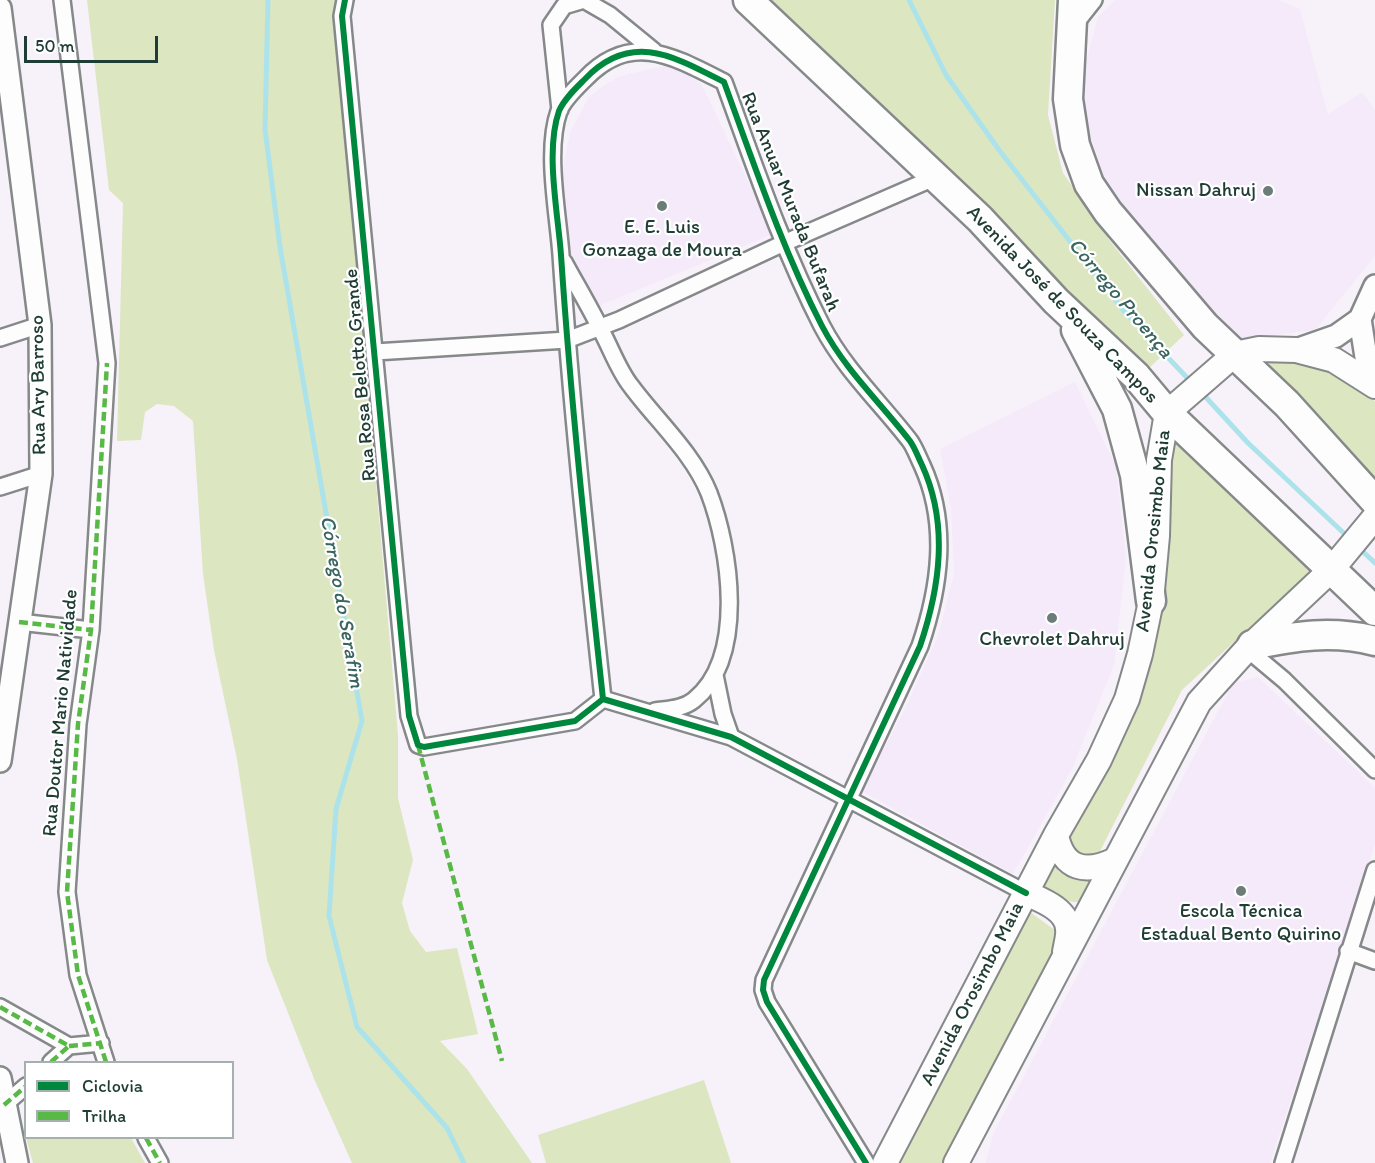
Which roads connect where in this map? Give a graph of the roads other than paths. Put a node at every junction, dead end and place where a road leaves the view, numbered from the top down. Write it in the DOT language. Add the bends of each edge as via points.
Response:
graph roads {
  1 [pos="62,0"];
  2 [pos="345,0"];
  3 [pos="748,0"];
  4 [pos="1073,0"];
  5 [pos="1094,0"];
  6 [pos="0,8"];
  7 [pos="1070,32"];
  8 [pos="654,51"];
  9 [pos="2,53"];
  10 [pos="560,110"];
  11 [pos="936,177"];
  12 [pos="784,243"];
  13 [pos="561,256"];
  14 [pos="1375,286"];
  15 [pos="1056,301"];
  16 [pos="1360,319"];
  17 [pos="40,325"];
  18 [pos="600,327"];
  19 [pos="0,338"];
  20 [pos="567,340"];
  21 [pos="1296,350"];
  22 [pos="375,352"];
  23 [pos="1235,354"];
  24 [pos="1375,377"];
  25 [pos="1375,386"];
  26 [pos="1174,407"];
  27 [pos="40,474"];
  28 [pos="0,487"];
  29 [pos="1374,513"];
  30 [pos="1336,564"];
  31 [pos="1151,602"];
  32 [pos="1375,611"];
  33 [pos="19,622"];
  34 [pos="91,630"];
  35 [pos="1375,641"];
  36 [pos="1250,647"];
  37 [pos="8,651"];
  38 [pos="715,675"];
  39 [pos="603,699"];
  40 [pos="648,711"];
  41 [pos="731,737"];
  42 [pos="0,761"];
  43 [pos="1375,770"];
  44 [pos="849,798"];
  45 [pos="1056,835"];
  46 [pos="1115,860"];
  47 [pos="1375,870"];
  48 [pos="1026,893"];
  49 [pos="1348,951"];
  50 [pos="1064,958"];
  51 [pos="1375,960"];
  52 [pos="0,1007"];
  53 [pos="101,1043"];
  54 [pos="69,1046"];
  55 [pos="52,1061"];
  56 [pos="106,1061"];
  57 [pos="0,1078"];
  58 [pos="24,1088"];
  59 [pos="4,1105"];
  60 [pos="147,1139"];
  61 [pos="969,1139"];
  62 [pos="13,1162"];
  63 [pos="160,1163"];
  64 [pos="866,1163"];
  65 [pos="885,1163"];
  66 [pos="956,1163"];
  67 [pos="968,1163"];
  68 [pos="1283,1163"];
  1 -- 34 [label="street, Rua Doutor Mario Natividade" via="107,363"];
  2 -- 22 [label="street, Rua Rosa Belotto Grande" via="342,16"];
  3 -- 11 [label="highway, Avenida José de Souza Campos"];
  4 -- 7 [label="highway"];
  5 -- 7 [label="street"];
  6 -- 9 [label="main road, Rua Ary Barroso"];
  7 -- 23 [label="highway" via="1068,99 1075,145 1089,184 1205,326"];
  8 -- 10 [label="street, Rua Anuar Murada Bufarah" via="625,52 597,66"];
  8 -- 10 [label="street" via="610,15 584,0 564,6 551,25"];
  8 -- 12 [label="street, Rua Anuar Murada Bufarah" via="724,82"];
  9 -- 17 [label="main road, Rua Ary Barroso"];
  10 -- 13 [label="street, Rua Anuar Murada Bufarah" via="553,145"];
  11 -- 12 [label="street"];
  11 -- 15 [label="highway, Avenida José de Souza Campos"];
  12 -- 18 [label="street"];
  12 -- 44 [label="street, Rua Anuar Murada Bufarah" via="837,352 912,443 935,501 940,547 933,609 920,646"];
  13 -- 18 [label="street, Rua Anuar Murada Bufarah"];
  13 -- 20 [label="street, Rua Anuar Murada Bufarah"];
  14 -- 16 [label="main road"];
  15 -- 26 [label="highway, Avenida José de Souza Campos"];
  15 -- 31 [label="highway" via="1071,321 1117,409 1135,475"];
  16 -- 21 [label="main road" via="1336,336"];
  16 -- 24 [label="main road" via="1366,357"];
  17 -- 19 [label="street"];
  17 -- 27 [label="main road, Rua Ary Barroso"];
  18 -- 20 [label="street"];
  18 -- 38 [label="street, Rua Anuar Murada Bufarah" via="629,384 674,440 708,492 723,547 731,606"];
  20 -- 22 [label="street"];
  20 -- 39 [label="street, Rua Anuar Murada Bufarah"];
  21 -- 23 [label="main road" via="1259,349"];
  21 -- 25 [label="main road" via="1334,360"];
  22 -- 39 [label="street, Rua Rosa Belotto Grande" via="408,705 418,746 575,721"];
  23 -- 26 [label="main road"];
  23 -- 29 [label="highway" via="1287,404"];
  26 -- 30 [label="highway, Avenida José de Souza Campos"];
  26 -- 31 [label="main road, Avenida Orosimbo Maia" via="1159,460"];
  27 -- 28 [label="street"];
  27 -- 33 [label="main road, Rua Ary Barroso"];
  29 -- 30 [label="main road"];
  30 -- 32 [label="highway, Avenida José de Souza Campos"];
  30 -- 36 [label="main road"];
  31 -- 45 [label="main road, Avenida Orosimbo Maia" via="1127,699 1099,760"];
  33 -- 34 [label="street"];
  33 -- 37 [label="main road, Rua Ary Barroso"];
  34 -- 53 [label="street, Rua Doutor Mario Natividade" via="78,724 67,892 78,975"];
  35 -- 36 [label="highway" via="1315,634"];
  36 -- 43 [label="street"];
  36 -- 46 [label="main road" via="1199,702"];
  37 -- 42 [label="main road, Rua Ary Barroso"];
  38 -- 40 [label="street" via="694,700 676,708"];
  38 -- 41 [label="street"];
  39 -- 40 [label="street"];
  40 -- 41 [label="street"];
  41 -- 44 [label="street"];
  44 -- 48 [label="street"];
  44 -- 64 [label="street, Rua Anuar Murada Bufarah" via="769,967 763,990"];
  45 -- 46 [label="main road" via="1062,852 1078,867 1089,869"];
  45 -- 48 [label="main road, Avenida Orosimbo Maia"];
  46 -- 50 [label="main road"];
  47 -- 49 [label="street"];
  48 -- 50 [label="main road" via="1062,915 1068,927"];
  48 -- 65 [label="main road, Avenida Orosimbo Maia"];
  49 -- 51 [label="street"];
  49 -- 68 [label="street"];
  50 -- 61 [label="main road"];
  52 -- 54 [label="street"];
  53 -- 54 [label="street"];
  53 -- 56 [label="street, Rua Doutor Mario Natividade"];
  54 -- 55 [label="street"];
  57 -- 59 [label="main road"];
  58 -- 59 [label="street"];
  59 -- 62 [label="main road"];
  60 -- 63 [label="street"];
  61 -- 66 [label="main road"];
  61 -- 67 [label="main road"];
}
